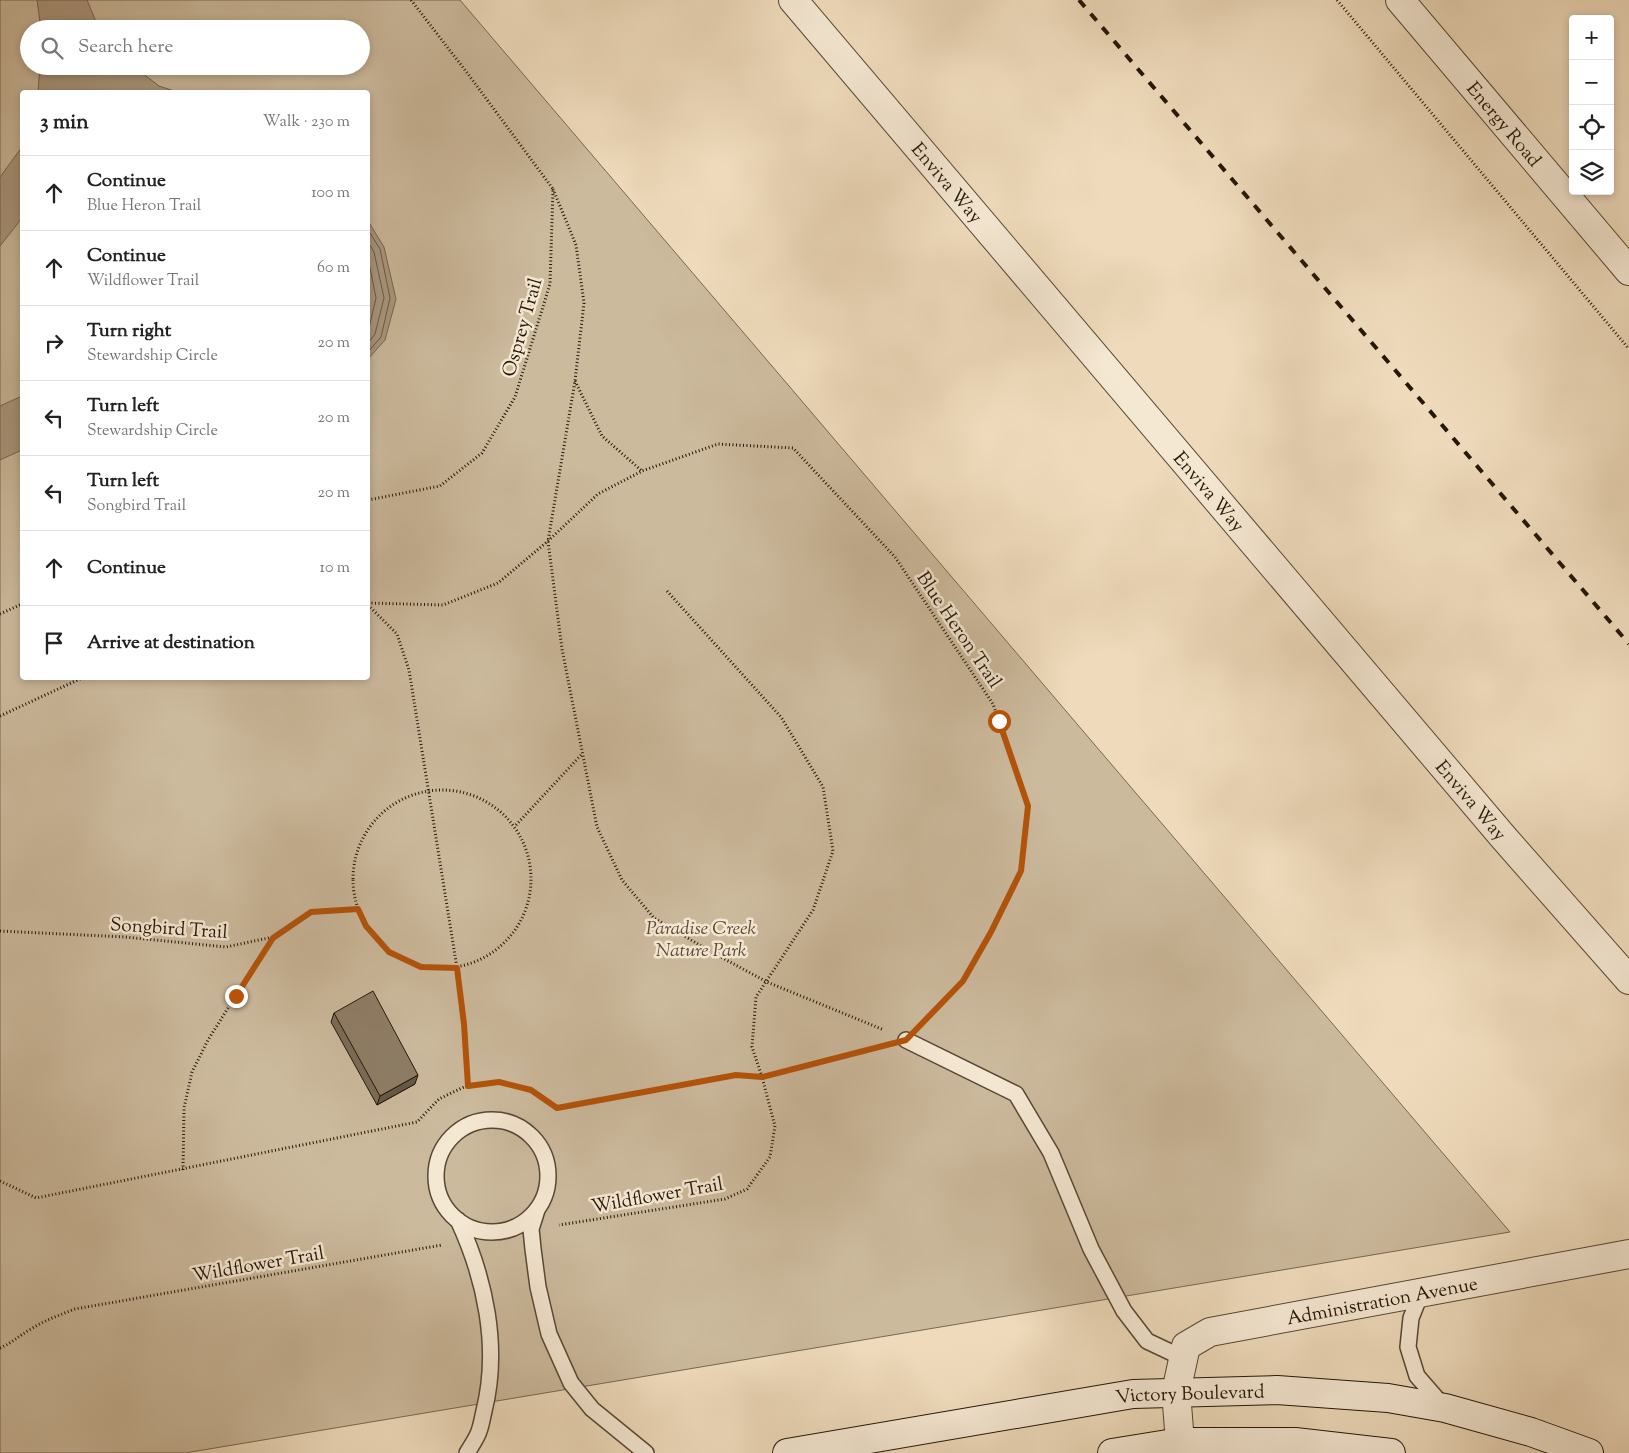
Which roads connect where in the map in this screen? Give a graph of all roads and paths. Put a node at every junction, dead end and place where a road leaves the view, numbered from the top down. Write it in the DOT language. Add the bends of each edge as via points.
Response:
graph roads {
  1 [pos="411,0"];
  2 [pos="793,0"];
  3 [pos="1337,0"];
  4 [pos="1400,0"];
  5 [pos="553,189"];
  6 [pos="1629,272"];
  7 [pos="1629,349"];
  8 [pos="575,381"];
  9 [pos="642,471"];
  10 [pos="370,500"];
  11 [pos="548,541"];
  12 [pos="667,591"];
  13 [pos="370,604"];
  14 [pos="20,605"];
  15 [pos="370,606"];
  16 [pos="0,614"];
  17 [pos="78,680"];
  18 [pos="0,716"];
  19 [pos="583,754"];
  20 [pos="429,791"];
  21 [pos="516,825"];
  22 [pos="358,909"];
  23 [pos="0,931"];
  24 [pos="273,938"];
  25 [pos="457,968"];
  26 [pos="1629,980"];
  27 [pos="767,982"];
  28 [pos="906,1040"];
  29 [pos="762,1077"];
  30 [pos="468,1086"];
  31 [pos="183,1170"];
  32 [pos="0,1181"];
  33 [pos="537,1210"];
  34 [pos="458,1220"];
  35 [pos="531,1229"];
  36 [pos="468,1241"];
  37 [pos="1629,1254"];
  38 [pos="1421,1293"];
  39 [pos="0,1348"];
  40 [pos="1183,1358"];
  41 [pos="1176,1392"];
  42 [pos="1446,1408"];
  43 [pos="1181,1447"];
  44 [pos="467,1453"];
  45 [pos="646,1453"];
  46 [pos="787,1453"];
  47 [pos="1112,1453"];
  48 [pos="1390,1453"];
  49 [pos="1589,1453"];
  1 -- 5 [label="path"];
  2 -- 26 [label="street, Enviva Way"];
  3 -- 7 [label="path"];
  4 -- 6 [label="street, Energy Road"];
  5 -- 8 [label="path" via="576,245 584,303"];
  5 -- 10 [label="path, Osprey Trail" via="550,284 515,397 482,453 440,486"];
  8 -- 9 [label="path" via="602,436"];
  8 -- 11 [label="path"];
  9 -- 11 [label="path, Blue Heron Trail" via="598,494"];
  9 -- 28 [label="path, Blue Heron Trail" via="718,444 793,448 895,557 993,704 1028,806 1021,871 963,981"];
  11 -- 13 [label="path, Blue Heron Trail" via="498,583 443,604"];
  11 -- 19 [label="path" via="562,649"];
  12 -- 27 [label="path" via="781,716 823,787 833,851 813,910"];
  14 -- 16 [label="path"];
  15 -- 20 [label="path" via="397,634 409,670"];
  17 -- 18 [label="path"];
  19 -- 21 [label="path"];
  19 -- 27 [label="path" via="598,827 622,880 654,918"];
  20 -- 21 [label="path" via="464,792 495,807"];
  20 -- 22 [label="path" via="396,802 370,826 355,858 354,893"];
  20 -- 25 [label="path"];
  21 -- 25 [label="path" via="531,866 529,901 515,933 489,956"];
  22 -- 24 [label="path, Songbird Trail" via="311,912"];
  22 -- 25 [label="path" via="366,926 389,952 421,967"];
  23 -- 24 [label="path, Songbird Trail" via="226,946"];
  24 -- 31 [label="path" via="208,1040 192,1072 184,1108"];
  25 -- 30 [label="path"];
  27 -- 28 [label="path"];
  27 -- 29 [label="path" via="756,997 752,1048"];
  28 -- 29 [label="path"];
  28 -- 40 [label="lane" via="1016,1094 1051,1153 1091,1249 1124,1311 1147,1340"];
  29 -- 30 [label="path" via="736,1075 557,1108 531,1090 499,1082"];
  29 -- 35 [label="path, Wildflower Trail" via="775,1126 770,1157 746,1189 725,1199"];
  30 -- 31 [label="path" via="439,1099 417,1122"];
  31 -- 32 [label="path" via="36,1198"];
  33 -- 34 [label="lane" via="520,1225 499,1232 477,1230"];
  33 -- 34 [label="lane" via="546,1190 548,1168 541,1148 526,1131 506,1121 484,1120 463,1127 447,1141 437,1161 437,1188 443,1204"];
  33 -- 35 [label="lane"];
  34 -- 36 [label="lane"];
  35 -- 36 [label="path, Wildflower Trail"];
  35 -- 45 [label="lane" via="548,1334 571,1383 592,1409"];
  36 -- 39 [label="path, Wildflower Trail" via="76,1309 50,1318"];
  36 -- 44 [label="lane" via="489,1325 491,1362 487,1399 478,1435"];
  37 -- 38 [label="street, Administration Avenue"];
  38 -- 40 [label="street, Administration Avenue" via="1210,1332 1186,1346"];
  38 -- 42 [label="lane" via="1411,1318 1408,1347 1417,1376"];
  40 -- 41 [label="street, Administration Avenue"];
  41 -- 42 [label="street, Victory Boulevard" via="1278,1390 1388,1398"];
  41 -- 43 [label="street, Administration Avenue"];
  41 -- 46 [label="street, Victory Boulevard" via="1133,1394"];
  42 -- 49 [label="street, Victory Boulevard" via="1531,1432"];
  43 -- 47 [label="street"];
  43 -- 48 [label="street" via="1295,1442"];
}
